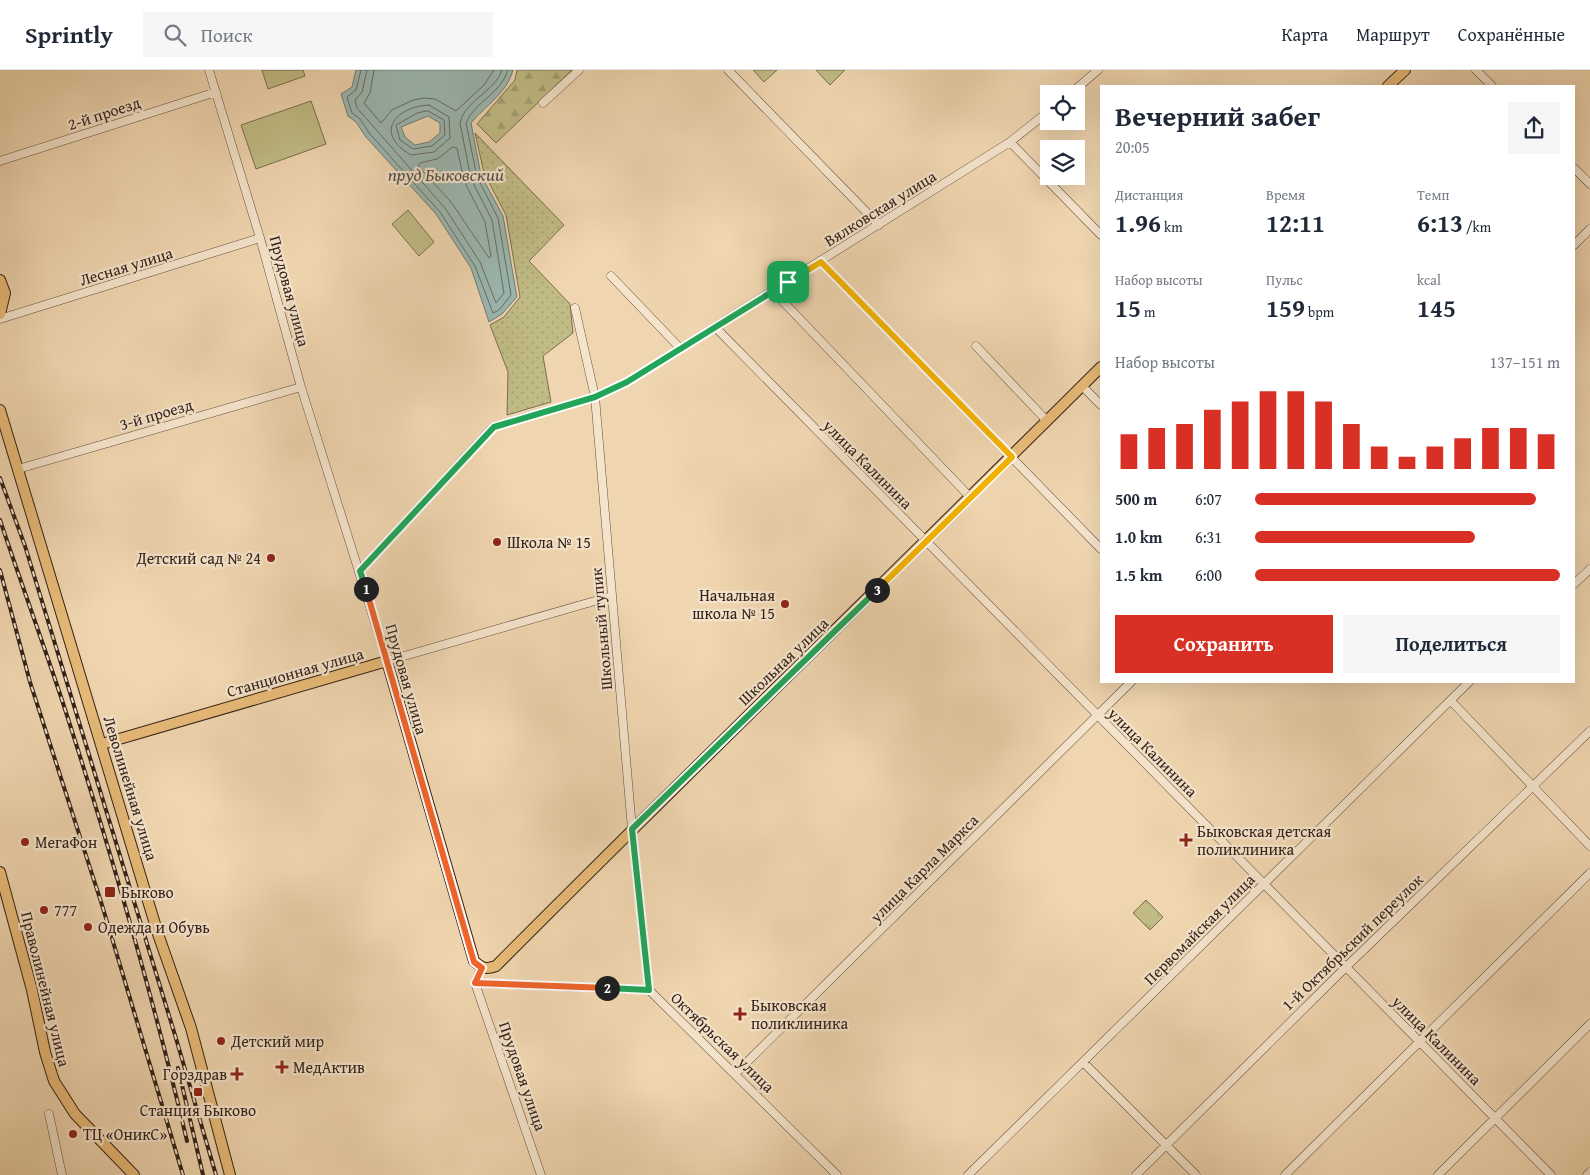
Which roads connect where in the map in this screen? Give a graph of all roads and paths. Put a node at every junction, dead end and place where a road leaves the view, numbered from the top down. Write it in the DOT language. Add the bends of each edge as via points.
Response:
graph roads {
  1 [pos="209,70"];
  2 [pos="579,70"];
  3 [pos="728,70"];
  4 [pos="1098,70"];
  5 [pos="1405,70"];
  6 [pos="1476,70"];
  7 [pos="1080,85"];
  8 [pos="1389,85"];
  9 [pos="1491,85"];
  10 [pos="216,92"];
  11 [pos="543,104"];
  12 [pos="1040,119"];
  13 [pos="1010,142"];
  14 [pos="0,161"];
  15 [pos="1575,169"];
  16 [pos="1590,184"];
  17 [pos="879,225"];
  18 [pos="1590,229"];
  19 [pos="1100,234"];
  20 [pos="260,238"];
  21 [pos="1575,244"];
  22 [pos="821,262"];
  23 [pos="611,276"];
  24 [pos="0,280"];
  25 [pos="773,291"];
  26 [pos="574,308"];
  27 [pos="0,314"];
  28 [pos="0,319"];
  29 [pos="715,327"];
  30 [pos="976,346"];
  31 [pos="680,348"];
  32 [pos="1100,368"];
  33 [pos="1082,386"];
  34 [pos="301,387"];
  35 [pos="595,397"];
  36 [pos="1100,404"];
  37 [pos="0,410"];
  38 [pos="1047,421"];
  39 [pos="1012,457"];
  40 [pos="18,469"];
  41 [pos="970,497"];
  42 [pos="926,541"];
  43 [pos="1100,548"];
  44 [pos="1590,569"];
  45 [pos="360,571"];
  46 [pos="1575,583"];
  47 [pos="612,596"];
  48 [pos="387,661"];
  49 [pos="1130,683"];
  50 [pos="1468,683"];
  51 [pos="1450,701"];
  52 [pos="1098,715"];
  53 [pos="1590,731"];
  54 [pos="102,744"];
  55 [pos="1532,786"];
  56 [pos="632,829"];
  57 [pos="1590,846"];
  58 [pos="0,872"];
  59 [pos="1590,873"];
  60 [pos="1265,884"];
  61 [pos="1346,967"];
  62 [pos="482,968"];
  63 [pos="475,983"];
  64 [pos="649,990"];
  65 [pos="1590,1024"];
  66 [pos="1420,1042"];
  67 [pos="1084,1062"];
  68 [pos="736,1073"];
  69 [pos="49,1114"];
  70 [pos="1494,1118"];
  71 [pos="1167,1145"];
  72 [pos="1590,1172"];
  73 [pos="62,1175"];
  74 [pos="134,1175"];
  75 [pos="230,1175"];
  76 [pos="541,1175"];
  77 [pos="837,1175"];
  78 [pos="968,1175"];
  79 [pos="1136,1175"];
  80 [pos="1196,1175"];
  81 [pos="1285,1175"];
  82 [pos="1438,1175"];
  83 [pos="1551,1175"];
  84 [pos="1587,1175"];
  1 -- 10 [label="street, Прудовая улица"];
  2 -- 11 [label="street"];
  3 -- 17 [label="street"];
  4 -- 7 [label="street"];
  5 -- 8 [label="main road"];
  6 -- 9 [label="street"];
  10 -- 14 [label="street, 2-й проезд"];
  10 -- 20 [label="street, Прудовая улица"];
  12 -- 13 [label="street, Вялковская улица"];
  13 -- 17 [label="street, Вялковская улица"];
  13 -- 19 [label="street"];
  15 -- 16 [label="street"];
  17 -- 22 [label="street, Вялковская улица"];
  18 -- 21 [label="street"];
  20 -- 28 [label="street, Лесная улица"];
  20 -- 34 [label="street, Прудовая улица"];
  22 -- 25 [label="street, Вялковская улица"];
  22 -- 39 [label="street"];
  23 -- 31 [label="street"];
  24 -- 27 [label="main road" via="5,293"];
  25 -- 29 [label="street, Вялковская улица"];
  25 -- 41 [label="street"];
  26 -- 35 [label="street, Школьный тупик"];
  29 -- 31 [label="street, Вялковская улица"];
  29 -- 42 [label="street, улица Калинина"];
  30 -- 38 [label="street"];
  31 -- 35 [label="street, Вялковская улица" via="627,382"];
  32 -- 33 [label="main road, Школьная улица"];
  33 -- 36 [label="street"];
  33 -- 38 [label="main road, Школьная улица"];
  34 -- 40 [label="street, 3-й проезд"];
  34 -- 45 [label="street, Прудовая улица"];
  35 -- 45 [label="street, Вялковская улица" via="494,427"];
  35 -- 47 [label="street, Школьный тупик"];
  37 -- 40 [label="main road, Леволинейная улица"];
  38 -- 39 [label="main road, Школьная улица"];
  39 -- 41 [label="main road, Школьная улица"];
  39 -- 43 [label="street"];
  40 -- 54 [label="main road, Леволинейная улица"];
  41 -- 42 [label="main road, Школьная улица"];
  42 -- 52 [label="street, улица Калинина"];
  42 -- 56 [label="main road, Школьная улица"];
  44 -- 46 [label="street"];
  45 -- 48 [label="street, Прудовая улица"];
  47 -- 48 [label="street, Станционная улица"];
  47 -- 56 [label="street, Школьный тупик"];
  48 -- 54 [label="main road, Станционная улица"];
  48 -- 62 [label="main road, Прудовая улица" via="474,962"];
  49 -- 52 [label="street, улица Карла Маркса"];
  50 -- 51 [label="street, Первомайская улица"];
  51 -- 55 [label="street"];
  51 -- 60 [label="street, Первомайская улица"];
  52 -- 60 [label="street, улица Калинина"];
  52 -- 68 [label="street, улица Карла Маркса"];
  53 -- 55 [label="street, 1-й Октябрьский переулок"];
  54 -- 75 [label="main road, Леволинейная улица" via="164,952 191,1028"];
  55 -- 57 [label="street"];
  55 -- 61 [label="street, 1-й Октябрьский переулок"];
  56 -- 62 [label="main road, Школьная улица" via="496,966"];
  56 -- 64 [label="street, Школьный тупик"];
  58 -- 74 [label="main road, Праволинейная улица" via="54,1081 75,1114"];
  59 -- 66 [label="street"];
  60 -- 61 [label="street, улица Калинина"];
  60 -- 67 [label="street, Первомайская улица"];
  61 -- 66 [label="street, улица Калинина"];
  61 -- 71 [label="street, 1-й Октябрьский переулок"];
  62 -- 63 [label="street"];
  63 -- 64 [label="street, Октябрьская улица"];
  63 -- 76 [label="street, Прудовая улица"];
  64 -- 68 [label="street, Октябрьская улица"];
  65 -- 70 [label="street"];
  66 -- 70 [label="street, улица Калинина"];
  66 -- 81 [label="street"];
  67 -- 71 [label="street"];
  67 -- 78 [label="street, Первомайская улица"];
  68 -- 77 [label="street, Октябрьская улица"];
  69 -- 73 [label="street"];
  70 -- 82 [label="street"];
  70 -- 83 [label="street, улица Калинина"];
  71 -- 79 [label="street, 1-й Октябрьский переулок"];
  71 -- 80 [label="street"];
  72 -- 84 [label="street"];
}
